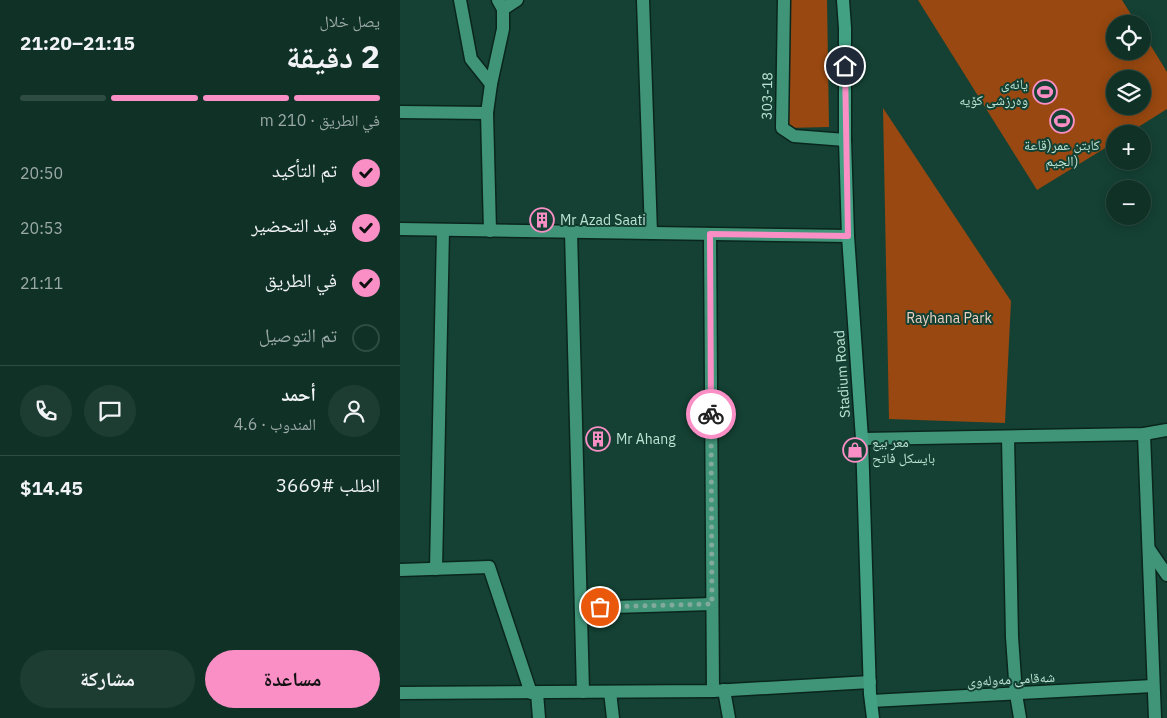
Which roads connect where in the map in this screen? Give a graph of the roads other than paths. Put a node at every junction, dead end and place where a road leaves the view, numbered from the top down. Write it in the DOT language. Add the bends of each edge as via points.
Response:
graph roads {
  1 [pos="460,0"];
  2 [pos="516,0"];
  3 [pos="643,0"];
  4 [pos="784,0"];
  5 [pos="843,0"];
  6 [pos="847,0"];
  7 [pos="501,4"];
  8 [pos="845,28"];
  9 [pos="491,84"];
  10 [pos="400,112"];
  11 [pos="487,113"];
  12 [pos="845,140"];
  13 [pos="400,230"];
  14 [pos="443,230"];
  15 [pos="490,231"];
  16 [pos="571,232"];
  17 [pos="651,233"];
  18 [pos="710,234"];
  19 [pos="848,236"];
  20 [pos="1167,430"];
  21 [pos="1144,434"];
  22 [pos="1008,437"];
  23 [pos="862,439"];
  24 [pos="1149,549"];
  25 [pos="400,570"];
  26 [pos="436,570"];
  27 [pos="1167,575"];
  28 [pos="712,604"];
  29 [pos="581,608"];
  30 [pos="870,682"];
  31 [pos="1153,686"];
  32 [pos="718,691"];
  33 [pos="583,692"];
  34 [pos="610,692"];
  35 [pos="400,693"];
  36 [pos="534,693"];
  37 [pos="1016,694"];
  38 [pos="871,700"];
  39 [pos="539,718"];
  40 [pos="613,718"];
  41 [pos="729,718"];
  42 [pos="874,718"];
  43 [pos="1020,718"];
  44 [pos="1155,718"];
  1 -- 9 [label="street" via="471,59"];
  2 -- 7 [label="street"];
  3 -- 17 [label="street"];
  4 -- 12 [label="street, 303-18" via="782,128 794,136"];
  5 -- 8 [label="main road"];
  6 -- 8 [label="main road"];
  7 -- 9 [label="street" via="503,29"];
  8 -- 12 [label="main road, Stadium Road"];
  9 -- 11 [label="street"];
  10 -- 11 [label="street"];
  11 -- 15 [label="street"];
  12 -- 19 [label="main road, Stadium Road"];
  13 -- 14 [label="street"];
  14 -- 15 [label="street"];
  14 -- 26 [label="street"];
  15 -- 16 [label="street"];
  16 -- 17 [label="street"];
  16 -- 29 [label="street"];
  17 -- 18 [label="street"];
  18 -- 19 [label="street"];
  18 -- 28 [label="street"];
  19 -- 23 [label="main road, Stadium Road"];
  20 -- 21 [label="street"];
  21 -- 22 [label="street"];
  21 -- 24 [label="street"];
  22 -- 23 [label="street"];
  22 -- 37 [label="street"];
  23 -- 30 [label="main road, Stadium Road"];
  24 -- 27 [label="street"];
  24 -- 31 [label="street"];
  25 -- 26 [label="street"];
  26 -- 36 [label="street" via="489,567"];
  28 -- 29 [label="street"];
  28 -- 32 [label="street"];
  29 -- 33 [label="street"];
  30 -- 32 [label="street"];
  30 -- 38 [label="main road, Stadium Road"];
  31 -- 37 [label="street, شه‌قامی مه‌وله‌وی"];
  31 -- 44 [label="street"];
  32 -- 34 [label="street"];
  32 -- 41 [label="street"];
  33 -- 34 [label="street"];
  33 -- 36 [label="street"];
  34 -- 40 [label="street"];
  35 -- 36 [label="street"];
  36 -- 39 [label="street"];
  37 -- 38 [label="street, شه‌قامی مه‌وله‌وی"];
  37 -- 43 [label="street"];
  38 -- 42 [label="main road, Stadium Road"];
}
